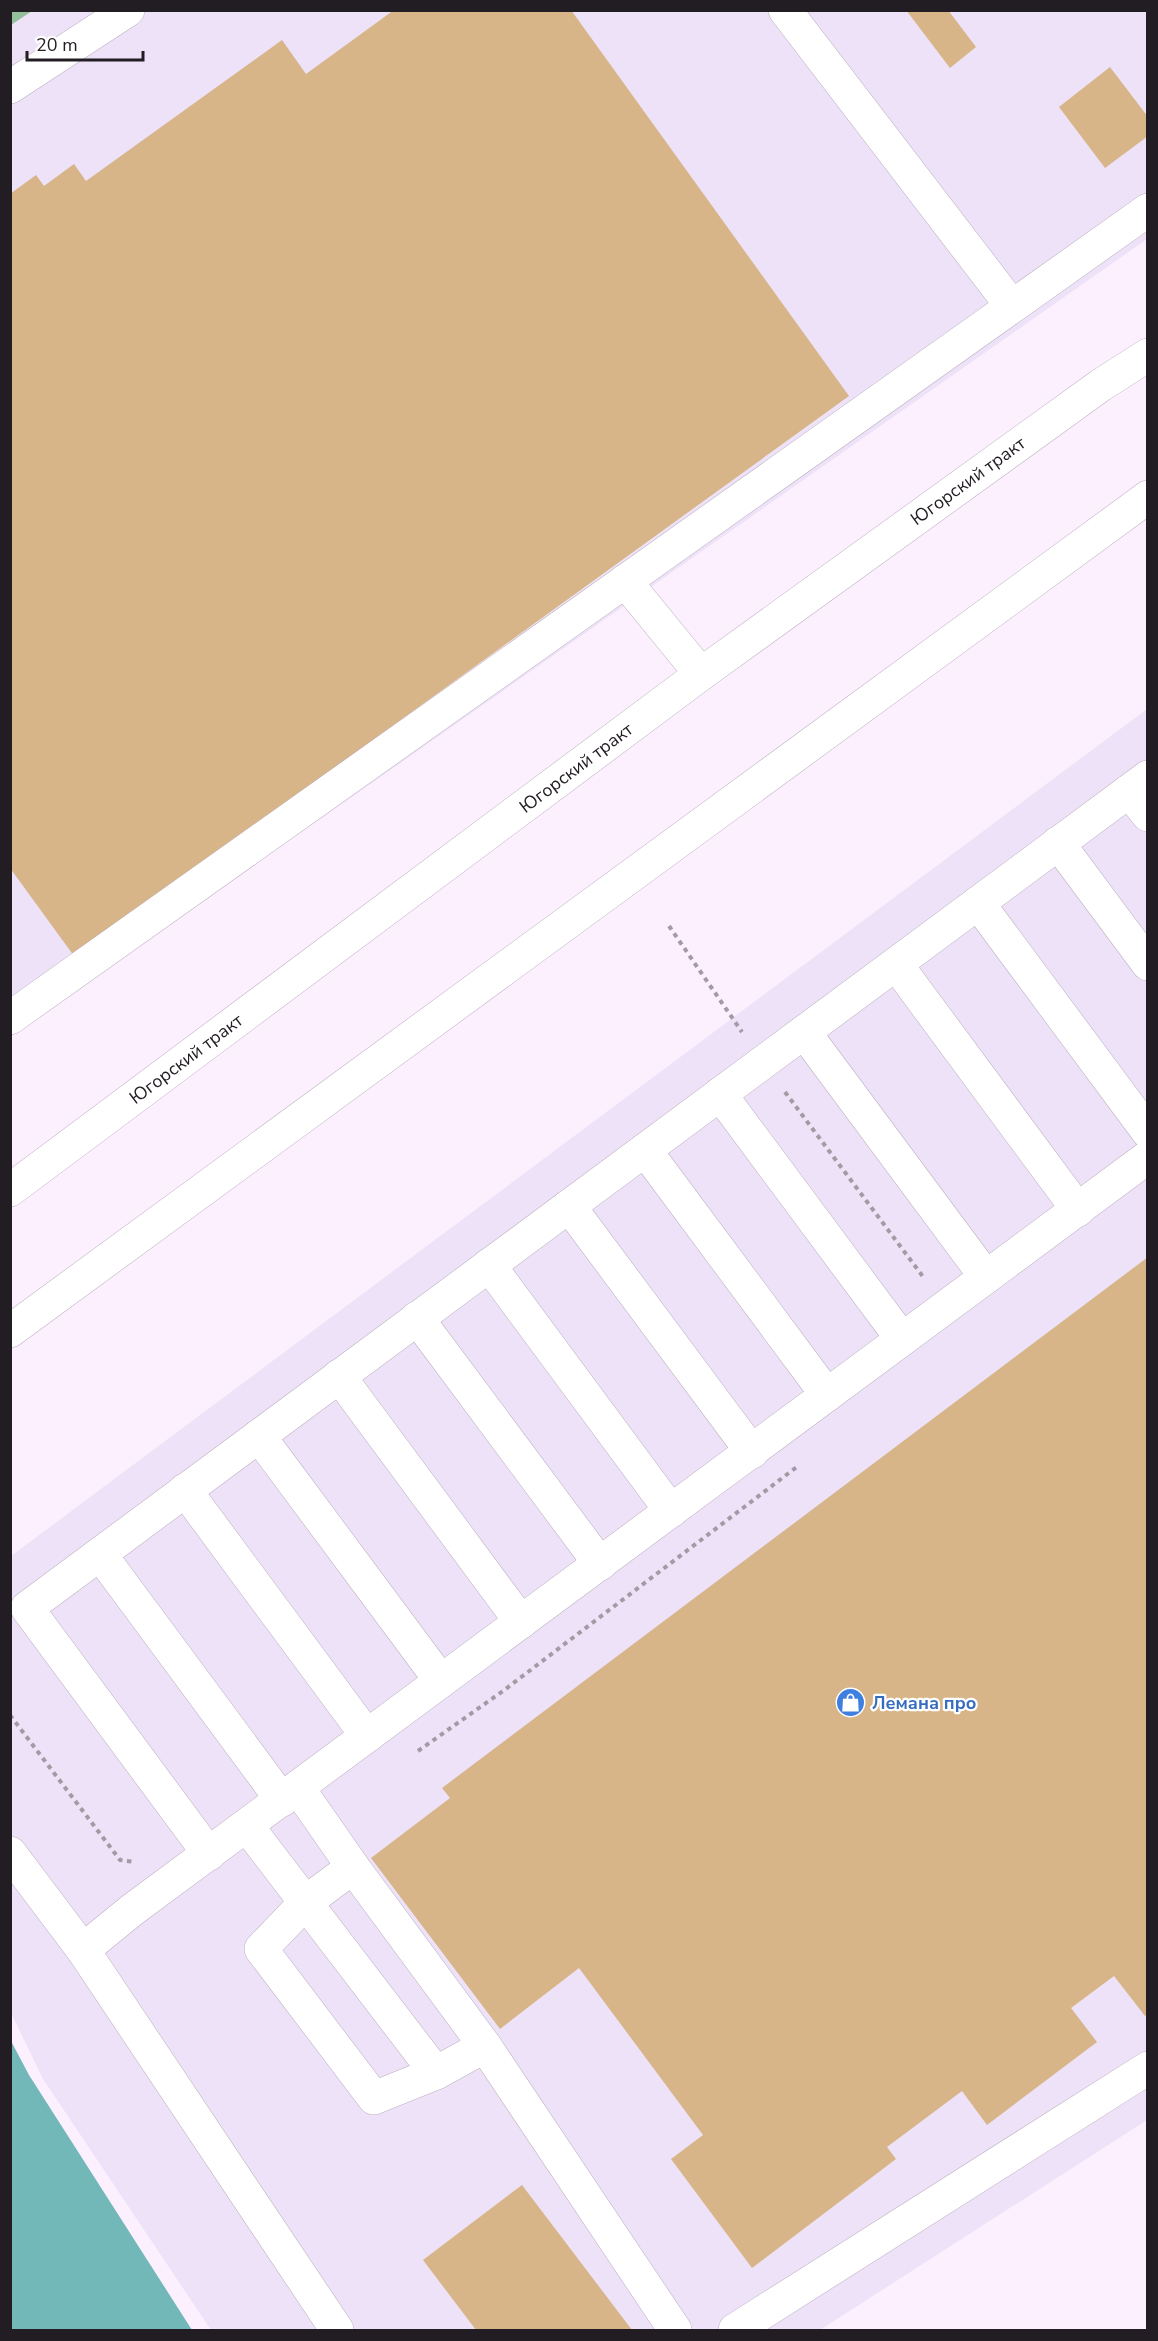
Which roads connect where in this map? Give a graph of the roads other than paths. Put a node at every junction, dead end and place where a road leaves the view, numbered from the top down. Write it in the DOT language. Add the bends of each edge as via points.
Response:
graph roads {
  1 [pos="128,10"];
  2 [pos="785,10"];
  3 [pos="10,87"];
  4 [pos="1148,210"];
  5 [pos="1011,304"];
  6 [pos="1148,355"];
  7 [pos="1148,497"];
  8 [pos="625,581"];
  9 [pos="701,674"];
  10 [pos="1141,794"];
  11 [pos="1058,843"];
  12 [pos="978,903"];
  13 [pos="896,964"];
  14 [pos="1148,964"];
  15 [pos="10,1018"];
  16 [pos="804,1032"];
  17 [pos="720,1094"];
  18 [pos="1148,1132"];
  19 [pos="645,1150"];
  20 [pos="1148,1157"];
  21 [pos="10,1190"];
  22 [pos="570,1206"];
  23 [pos="1078,1210"];
  24 [pos="489,1265"];
  25 [pos="986,1277"];
  26 [pos="417,1318"];
  27 [pos="10,1331"];
  28 [pos="902,1340"];
  29 [pos="339,1376"];
  30 [pos="827,1395"];
  31 [pos="260,1436"];
  32 [pos="752,1452"];
  33 [pos="185,1490"];
  34 [pos="671,1511"];
  35 [pos="100,1554"];
  36 [pos="600,1564"];
  37 [pos="521,1622"];
  38 [pos="441,1682"];
  39 [pos="367,1736"];
  40 [pos="290,1794"];
  41 [pos="247,1826"];
  42 [pos="10,1853"];
  43 [pos="209,1854"];
  44 [pos="353,1867"];
  45 [pos="306,1902"];
  46 [pos="83,1950"];
  47 [pos="485,2046"];
  48 [pos="1148,2068"];
  49 [pos="436,2073"];
  50 [pos="337,2331"];
  51 [pos="675,2331"];
  52 [pos="735,2331"];
  1 -- 3 [label="main road"];
  2 -- 5 [label="main road"];
  4 -- 5 [label="main road"];
  5 -- 8 [label="main road"];
  6 -- 9 [label="main road, Югорский тракт"];
  7 -- 27 [label="main road"];
  8 -- 9 [label="main road"];
  8 -- 15 [label="main road"];
  9 -- 21 [label="main road, Югорский тракт"];
  10 -- 11 [label="main road"];
  11 -- 12 [label="main road"];
  11 -- 14 [label="main road"];
  12 -- 13 [label="main road"];
  12 -- 18 [label="main road"];
  13 -- 16 [label="main road"];
  13 -- 23 [label="main road"];
  16 -- 17 [label="main road"];
  16 -- 25 [label="main road"];
  17 -- 19 [label="main road"];
  17 -- 28 [label="main road"];
  19 -- 22 [label="main road"];
  19 -- 30 [label="main road"];
  20 -- 23 [label="main road"];
  22 -- 24 [label="main road"];
  22 -- 32 [label="main road"];
  23 -- 25 [label="main road"];
  24 -- 26 [label="main road"];
  24 -- 34 [label="main road"];
  25 -- 28 [label="main road"];
  26 -- 29 [label="main road"];
  26 -- 36 [label="main road"];
  28 -- 30 [label="main road"];
  29 -- 31 [label="main road"];
  29 -- 37 [label="main road"];
  30 -- 32 [label="main road"];
  31 -- 33 [label="main road"];
  31 -- 38 [label="main road"];
  32 -- 34 [label="main road"];
  33 -- 35 [label="main road"];
  33 -- 39 [label="main road"];
  34 -- 36 [label="main road"];
  35 -- 40 [label="main road"];
  35 -- 43 [label="main road" via="27,1608"];
  36 -- 37 [label="main road"];
  37 -- 38 [label="main road"];
  38 -- 39 [label="main road"];
  39 -- 40 [label="main road"];
  40 -- 41 [label="main road"];
  40 -- 44 [label="main road"];
  41 -- 43 [label="main road"];
  41 -- 45 [label="main road"];
  42 -- 46 [label="main road"];
  43 -- 46 [label="main road"];
  44 -- 45 [label="main road"];
  44 -- 47 [label="main road"];
  45 -- 49 [label="main road"];
  45 -- 49 [label="main road" via="261,1949 374,2098"];
  46 -- 50 [label="main road"];
  47 -- 49 [label="main road"];
  47 -- 51 [label="main road"];
  48 -- 52 [label="main road"];
}
